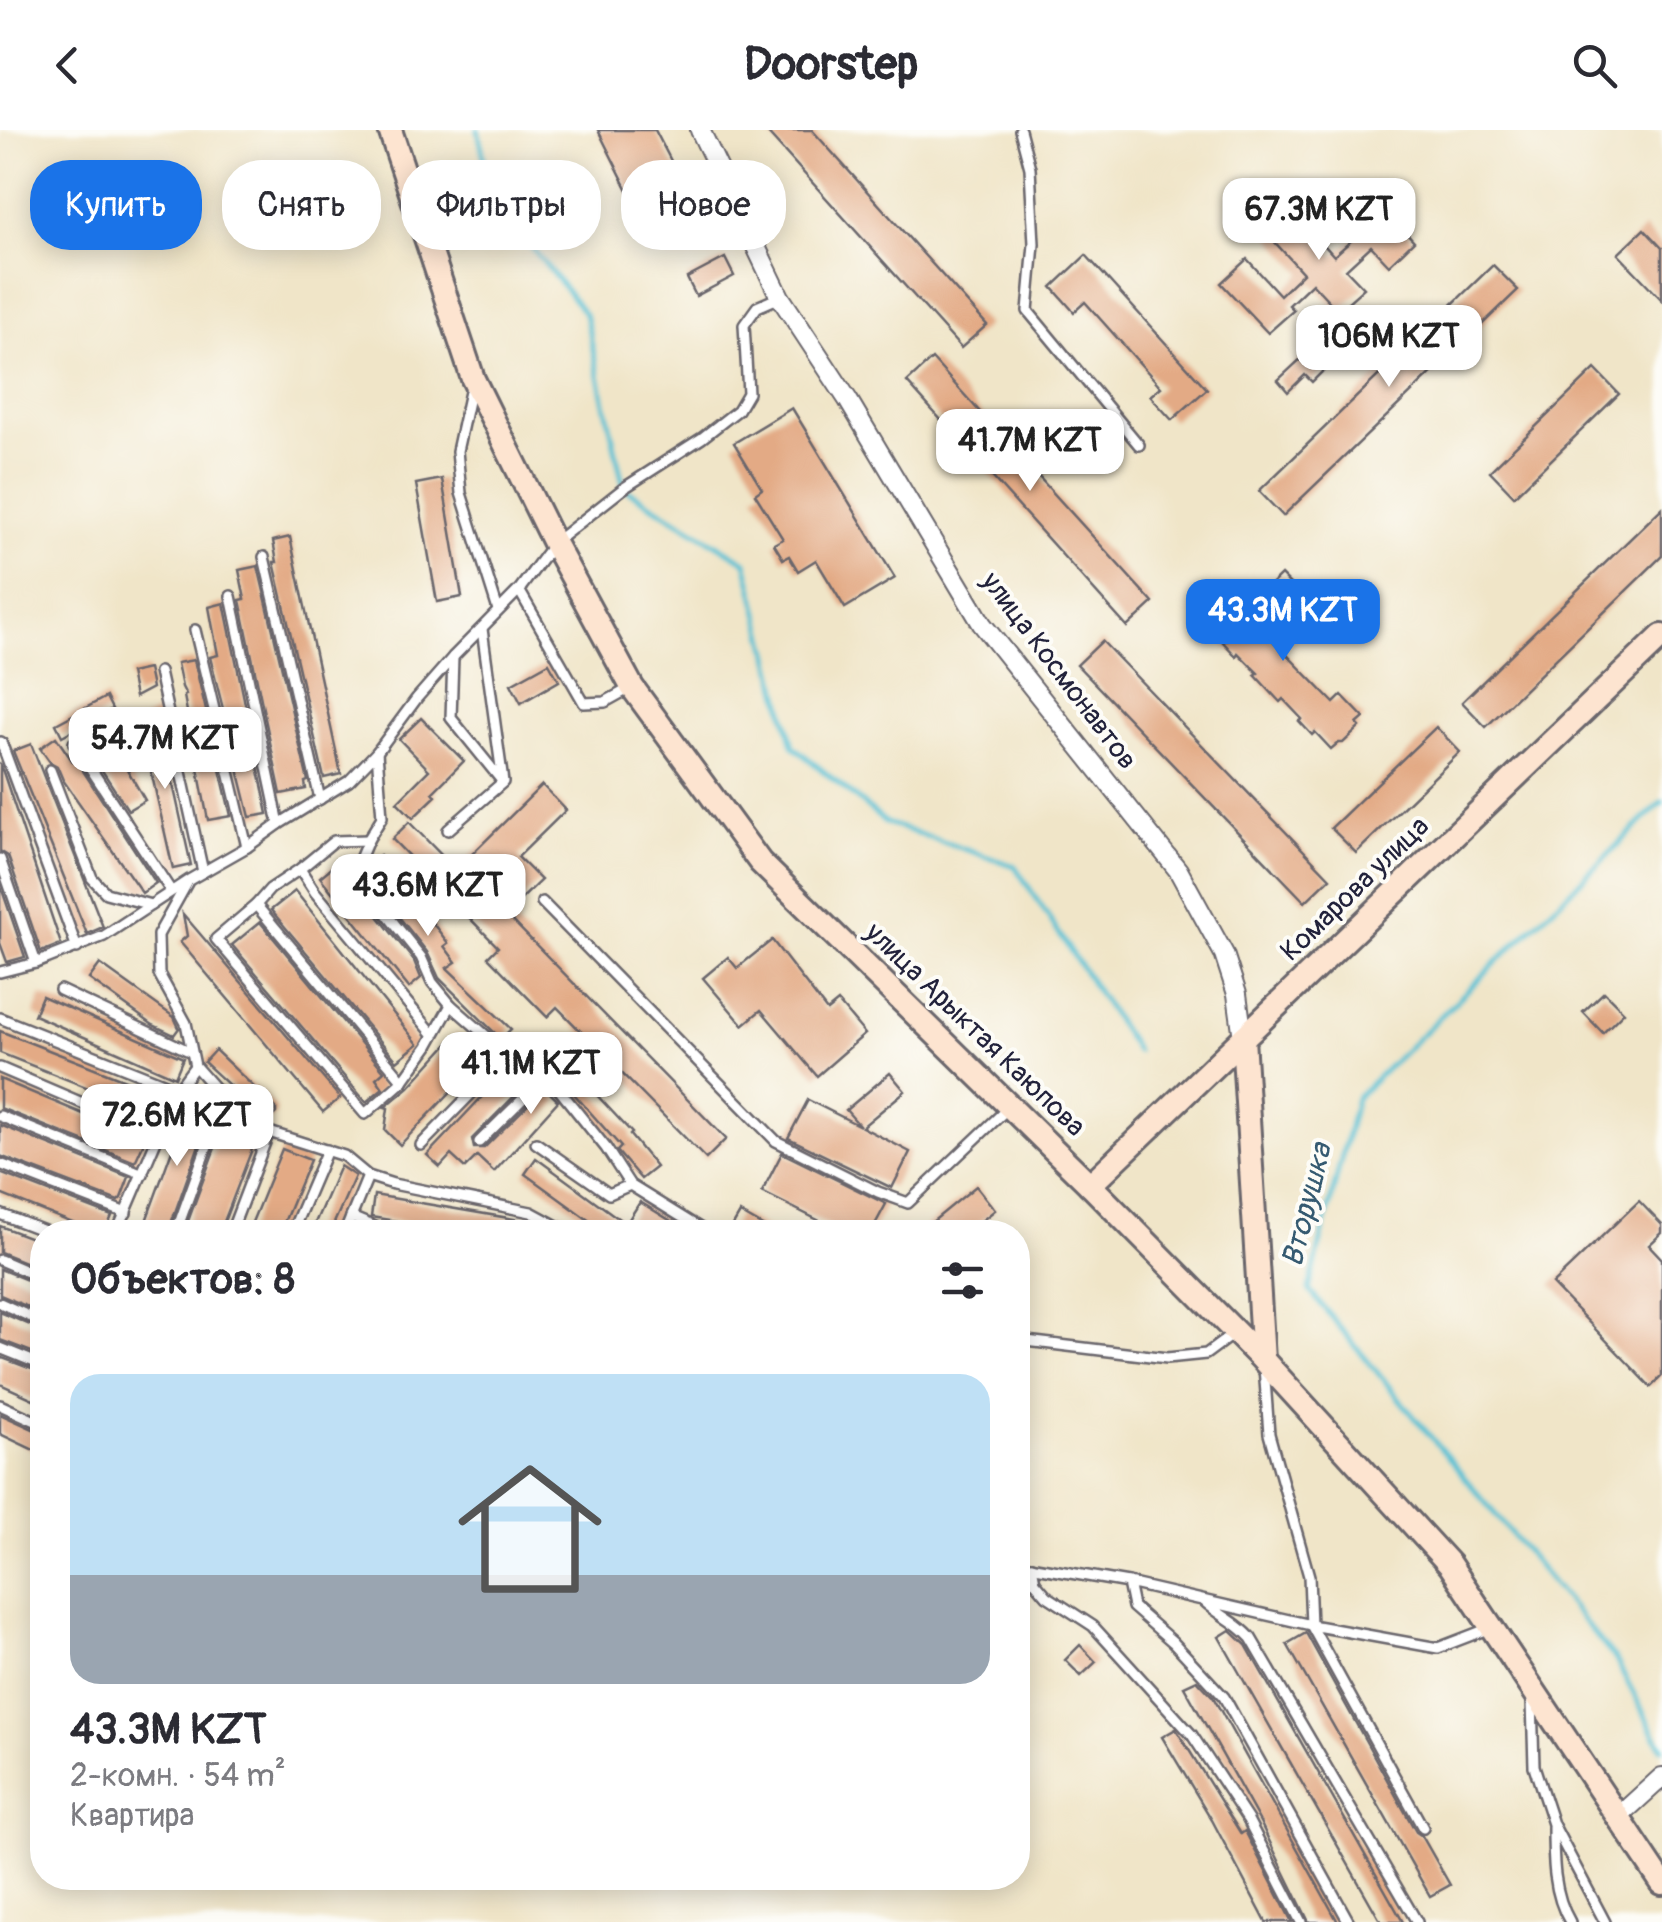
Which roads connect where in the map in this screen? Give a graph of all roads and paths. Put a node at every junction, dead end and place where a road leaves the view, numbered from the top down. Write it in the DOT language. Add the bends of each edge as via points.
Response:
graph roads {
  1 [pos="390,130"];
  2 [pos="700,130"];
  3 [pos="1020,130"];
  4 [pos="780,297"];
  5 [pos="472,379"];
  6 [pos="1139,445"];
  7 [pos="554,543"];
  8 [pos="264,558"];
  9 [pos="519,590"];
  10 [pos="231,596"];
  11 [pos="498,610"];
  12 [pos="482,628"];
  13 [pos="195,630"];
  14 [pos="1662,636"];
  15 [pos="453,657"];
  16 [pos="160,672"];
  17 [pos="632,687"];
  18 [pos="115,717"];
  19 [pos="1,742"];
  20 [pos="377,752"];
  21 [pos="50,770"];
  22 [pos="503,782"];
  23 [pos="320,799"];
  24 [pos="279,824"];
  25 [pos="448,830"];
  26 [pos="368,840"];
  27 [pos="247,847"];
  28 [pos="0,859"];
  29 [pos="300,869"];
  30 [pos="203,872"];
  31 [pos="188,880"];
  32 [pos="171,892"];
  33 [pos="542,902"];
  34 [pos="151,905"];
  35 [pos="256,906"];
  36 [pos="77,948"];
  37 [pos="36,963"];
  38 [pos="0,972"];
  39 [pos="60,990"];
  40 [pos="451,1005"];
  41 [pos="0,1018"];
  42 [pos="434,1035"];
  43 [pos="1243,1038"];
  44 [pos="191,1052"];
  45 [pos="195,1066"];
  46 [pos="0,1068"];
  47 [pos="403,1082"];
  48 [pos="178,1090"];
  49 [pos="224,1098"];
  50 [pos="1010,1106"];
  51 [pos="0,1116"];
  52 [pos="270,1132"];
  53 [pos="158,1134"];
  54 [pos="479,1142"];
  55 [pos="536,1143"];
  56 [pos="421,1145"];
  57 [pos="326,1150"];
  58 [pos="0,1164"];
  59 [pos="143,1174"];
  60 [pos="368,1176"];
  61 [pos="630,1185"];
  62 [pos="1090,1185"];
  63 [pos="126,1213"];
  64 [pos="0,1214"];
  65 [pos="351,1217"];
  66 [pos="123,1220"];
  67 [pos="180,1220"];
  68 [pos="236,1220"];
  69 [pos="297,1220"];
  70 [pos="350,1220"];
  71 [pos="358,1220"];
  72 [pos="546,1220"];
  73 [pos="687,1220"];
  74 [pos="30,1225"];
  75 [pos="0,1260"];
  76 [pos="30,1273"];
  77 [pos="0,1303"];
  78 [pos="30,1317"];
  79 [pos="1236,1332"];
  80 [pos="1030,1341"];
  81 [pos="0,1348"];
  82 [pos="30,1360"];
  83 [pos="1263,1360"];
  84 [pos="0,1404"];
  85 [pos="30,1418"];
  86 [pos="1032,1566"];
  87 [pos="1128,1583"];
  88 [pos="1202,1599"];
  89 [pos="1311,1625"];
  90 [pos="1492,1627"];
  91 [pos="1532,1687"];
  92 [pos="1662,1776"];
  93 [pos="1618,1818"];
  94 [pos="1553,1824"];
  95 [pos="1424,1828"];
  96 [pos="1662,1884"];
  97 [pos="1301,1922"];
  98 [pos="1349,1922"];
  99 [pos="1417,1922"];
  100 [pos="1570,1922"];
  101 [pos="1605,1922"];
  1 -- 5 [label="street, улица Арыктая Каюпова"];
  2 -- 4 [label="street, улица Космонавтов"];
  3 -- 6 [label="lane" via="1030,168 1034,244 1028,311"];
  4 -- 7 [label="lane" via="757,307 744,325 748,393 738,410"];
  4 -- 43 [label="street, улица Космонавтов" via="982,624 1178,870 1224,954"];
  5 -- 7 [label="street, улица Арыктая Каюпова"];
  5 -- 11 [label="lane" via="457,451 461,493"];
  7 -- 9 [label="lane"];
  7 -- 17 [label="street, улица Арыктая Каюпова"];
  8 -- 23 [label="lane"];
  9 -- 11 [label="lane"];
  9 -- 17 [label="lane" via="584,703 605,702"];
  10 -- 24 [label="lane"];
  11 -- 12 [label="lane"];
  12 -- 15 [label="lane"];
  12 -- 22 [label="lane"];
  13 -- 27 [label="lane"];
  14 -- 43 [label="street, Комарова улица"];
  15 -- 20 [label="lane"];
  15 -- 22 [label="lane" via="451,718"];
  16 -- 30 [label="lane"];
  17 -- 50 [label="street, улица Арыктая Каюпова" via="760,862"];
  18 -- 32 [label="lane" via="74,743"];
  19 -- 36 [label="lane"];
  20 -- 23 [label="lane" via="350,781"];
  20 -- 26 [label="lane" via="382,817"];
  21 -- 34 [label="lane" via="92,878 106,893"];
  22 -- 25 [label="lane"];
  23 -- 24 [label="lane"];
  24 -- 27 [label="lane"];
  26 -- 29 [label="lane" via="334,841"];
  26 -- 40 [label="lane" via="354,873"];
  27 -- 30 [label="lane"];
  28 -- 37 [label="lane"];
  29 -- 35 [label="lane"];
  29 -- 42 [label="lane"];
  30 -- 31 [label="lane"];
  31 -- 32 [label="lane"];
  31 -- 44 [label="lane" via="158,936 159,974 186,1022"];
  32 -- 34 [label="lane"];
  33 -- 50 [label="lane" via="776,1141 878,1192 908,1203"];
  34 -- 36 [label="lane"];
  35 -- 47 [label="lane"];
  35 -- 47 [label="lane" via="216,939 365,1114"];
  36 -- 37 [label="lane"];
  37 -- 38 [label="lane"];
  39 -- 44 [label="lane"];
  40 -- 42 [label="lane"];
  40 -- 56 [label="lane" via="506,1058"];
  41 -- 48 [label="lane"];
  42 -- 47 [label="lane"];
  43 -- 62 [label="street, Комарова улица"];
  43 -- 83 [label="street"];
  44 -- 45 [label="lane"];
  45 -- 48 [label="lane"];
  45 -- 49 [label="lane"];
  46 -- 53 [label="lane"];
  48 -- 53 [label="lane"];
  49 -- 52 [label="lane"];
  49 -- 67 [label="lane"];
  50 -- 62 [label="street, улица Арыктая Каюпова"];
  51 -- 59 [label="lane"];
  52 -- 57 [label="lane"];
  52 -- 68 [label="lane"];
  53 -- 59 [label="lane"];
  54 -- 61 [label="lane" via="543,1079 553,1082"];
  55 -- 61 [label="lane" via="608,1194"];
  57 -- 60 [label="lane"];
  57 -- 69 [label="lane"];
  58 -- 63 [label="lane"];
  59 -- 63 [label="lane"];
  60 -- 65 [label="lane"];
  60 -- 72 [label="lane"];
  61 -- 73 [label="lane"];
  62 -- 79 [label="street, улица Арыктая Каюпова"];
  63 -- 66 [label="lane"];
  64 -- 74 [label="lane"];
  65 -- 70 [label="lane"];
  65 -- 71 [label="lane"];
  75 -- 76 [label="lane"];
  77 -- 78 [label="lane"];
  79 -- 80 [label="lane" via="1206,1354 1167,1358"];
  79 -- 83 [label="street, улица Арыктая Каюпова"];
  81 -- 82 [label="lane"];
  83 -- 89 [label="lane" via="1269,1434 1310,1576"];
  83 -- 90 [label="street, улица Арыктая Каюпова" via="1450,1565"];
  84 -- 85 [label="lane"];
  86 -- 87 [label="lane"];
  86 -- 97 [label="lane" via="1047,1596 1093,1626 1192,1735 1248,1820"];
  87 -- 88 [label="lane"];
  87 -- 98 [label="lane" via="1133,1606 1224,1696"];
  88 -- 89 [label="lane"];
  88 -- 99 [label="lane" via="1251,1638"];
  89 -- 90 [label="lane" via="1438,1648"];
  89 -- 95 [label="lane"];
  90 -- 91 [label="street, улица Арыктая Каюпова"];
  91 -- 93 [label="street, улица Арыктая Каюпова"];
  91 -- 94 [label="lane" via="1534,1766"];
  92 -- 93 [label="street"];
  93 -- 96 [label="street, улица Арыктая Каюпова"];
  94 -- 100 [label="lane" via="1553,1867"];
  94 -- 101 [label="lane"];
}
